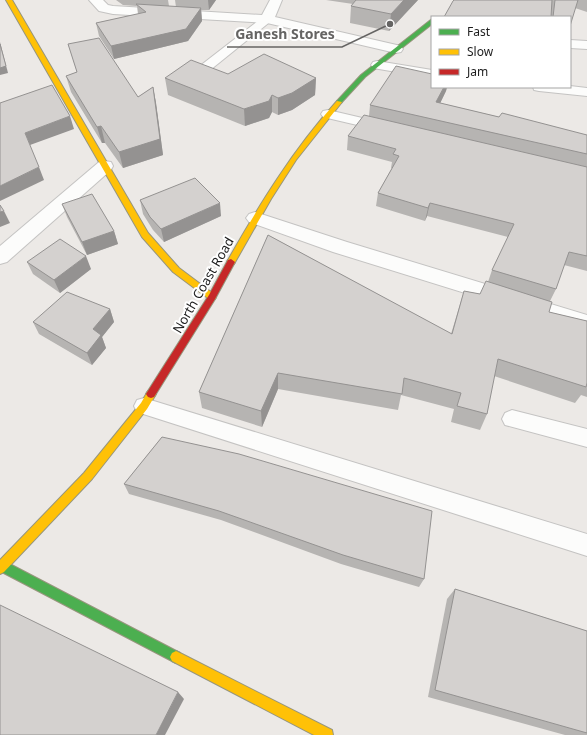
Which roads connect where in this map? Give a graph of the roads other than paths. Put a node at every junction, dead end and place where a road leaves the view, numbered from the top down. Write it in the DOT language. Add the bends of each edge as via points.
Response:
graph roads {
  1 [pos="10,0"];
  2 [pos="95,0"];
  3 [pos="276,0"];
  4 [pos="267,19"];
  5 [pos="431,22"];
  6 [pos="571,44"];
  7 [pos="587,45"];
  8 [pos="396,49"];
  9 [pos="377,65"];
  10 [pos="200,72"];
  11 [pos="431,74"];
  12 [pos="549,88"];
  13 [pos="587,92"];
  14 [pos="328,114"];
  15 [pos="397,130"];
  16 [pos="105,166"];
  17 [pos="255,218"];
  18 [pos="0,257"];
  19 [pos="212,297"];
  20 [pos="587,323"];
  21 [pos="144,406"];
  22 [pos="512,419"];
  23 [pos="587,438"];
  24 [pos="587,545"];
  25 [pos="1,567"];
  26 [pos="327,735"];
  1 -- 16 [label="street"];
  2 -- 4 [label="street" via="104,8 113,10"];
  3 -- 4 [label="street"];
  4 -- 8 [label="street"];
  4 -- 10 [label="lane"];
  5 -- 8 [label="street, North Coast Road"];
  6 -- 7 [label="street"];
  8 -- 9 [label="street, North Coast Road"];
  9 -- 11 [label="lane"];
  9 -- 14 [label="street, North Coast Road" via="363,76"];
  12 -- 13 [label="lane"];
  14 -- 15 [label="lane"];
  14 -- 17 [label="street, North Coast Road" via="300,150"];
  16 -- 18 [label="street"];
  16 -- 19 [label="street" via="145,235 176,270"];
  17 -- 19 [label="street, North Coast Road"];
  17 -- 20 [label="street" via="340,248"];
  19 -- 21 [label="street, North Coast Road"];
  21 -- 24 [label="lane"];
  21 -- 25 [label="street, North Coast Road" via="88,476"];
  22 -- 23 [label="lane"];
  25 -- 26 [label="street"];
}
